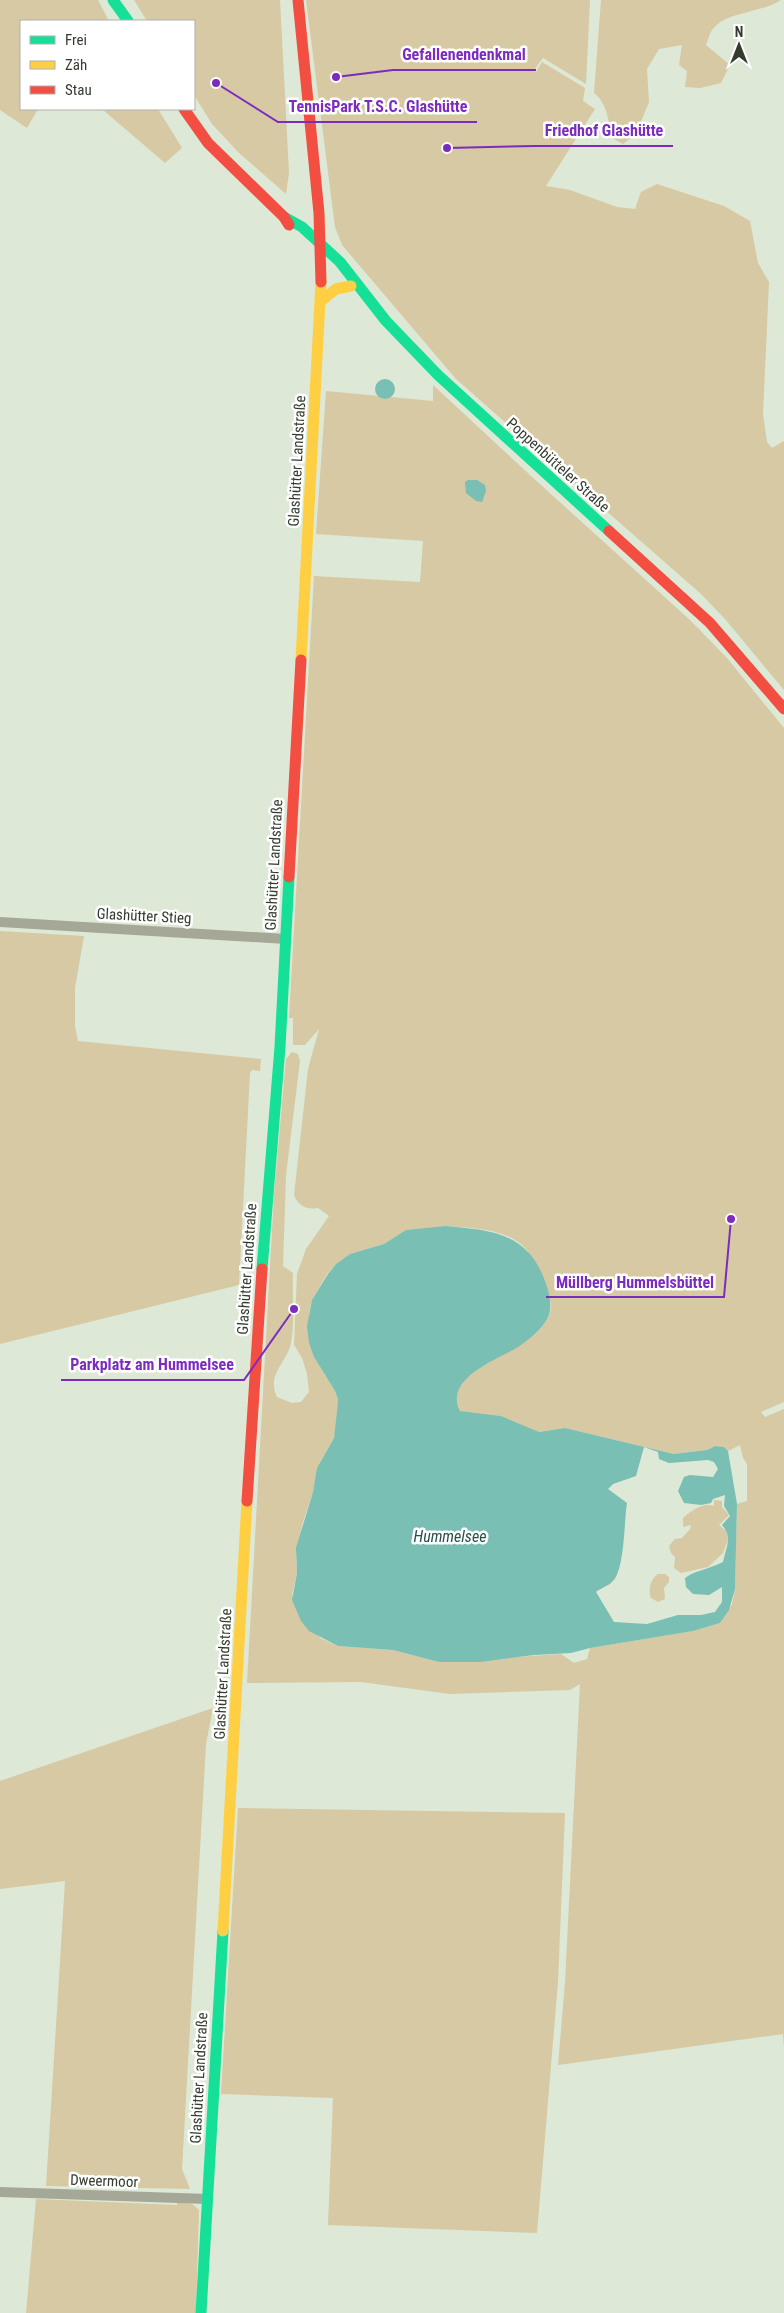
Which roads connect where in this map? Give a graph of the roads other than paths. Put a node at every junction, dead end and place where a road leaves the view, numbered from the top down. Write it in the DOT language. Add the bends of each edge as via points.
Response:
graph roads {
  1 [pos="113,0"];
  2 [pos="298,0"];
  3 [pos="127,20"];
  4 [pos="185,110"];
  5 [pos="284,218"];
  6 [pos="322,245"];
  7 [pos="322,258"];
  8 [pos="355,288"];
  9 [pos="321,301"];
  10 [pos="784,709"];
  11 [pos="0,922"];
  12 [pos="286,939"];
  13 [pos="0,2192"];
  14 [pos="208,2199"];
  15 [pos="201,2313"];
  1 -- 3 [label="street"];
  2 -- 6 [label="street, Glashütter Landstraße"];
  4 -- 5 [label="street, Poppenbütteler Straße" via="214,150"];
  5 -- 6 [label="street, Poppenbütteler Straße" via="302,227"];
  5 -- 7 [label="street, Poppenbütteler Straße"];
  6 -- 7 [label="street, Glashütter Landstraße"];
  6 -- 8 [label="street, Poppenbütteler Straße" via="356,280"];
  7 -- 8 [label="street, Poppenbütteler Straße"];
  7 -- 9 [label="street, Glashütter Landstraße"];
  8 -- 9 [label="street" via="336,290"];
  8 -- 10 [label="street, Poppenbütteler Straße" via="438,375 710,622"];
  9 -- 12 [label="street, Glashütter Landstraße"];
  11 -- 12 [label="street, Glashütter Stieg"];
  12 -- 14 [label="street, Glashütter Landstraße" via="251,1438"];
  13 -- 14 [label="street, Dweermoor"];
  14 -- 15 [label="street, Glashütter Landstraße"];
}
